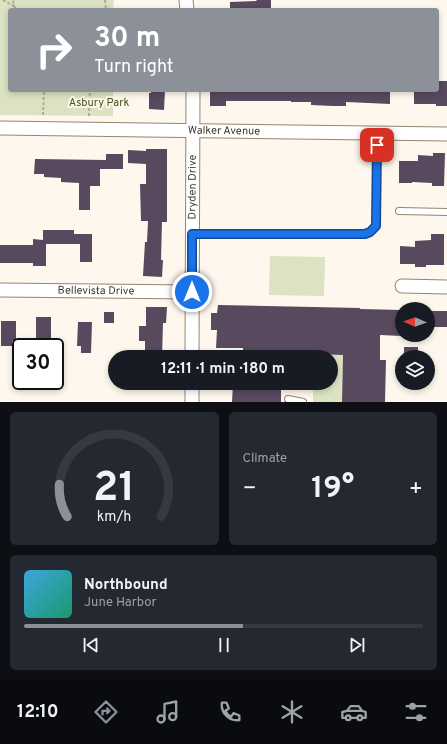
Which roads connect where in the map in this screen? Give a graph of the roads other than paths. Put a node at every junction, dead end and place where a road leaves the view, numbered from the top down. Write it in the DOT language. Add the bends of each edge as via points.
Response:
graph roads {
  1 [pos="193,92"];
  2 [pos="0,128"];
  3 [pos="192,131"];
  4 [pos="377,133"];
  5 [pos="447,134"];
  6 [pos="399,211"];
  7 [pos="447,212"];
  8 [pos="192,234"];
  9 [pos="402,286"];
  10 [pos="447,287"];
  11 [pos="0,290"];
  12 [pos="192,292"];
  13 [pos="192,350"];
  14 [pos="192,390"];
  15 [pos="288,399"];
  16 [pos="192,402"];
  17 [pos="303,402"];
  1 -- 3 [label="street, Dryden Drive"];
  2 -- 3 [label="street, Walker Avenue"];
  3 -- 4 [label="street, Walker Avenue"];
  3 -- 8 [label="street, Dryden Drive"];
  4 -- 5 [label="street, Walker Avenue"];
  4 -- 8 [label="lane" via="376,226 370,232"];
  6 -- 7 [label="lane"];
  8 -- 12 [label="street, Dryden Drive"];
  9 -- 10 [label="street"];
  11 -- 12 [label="street, Bellevista Drive"];
  12 -- 13 [label="street, Dryden Drive"];
  14 -- 16 [label="street"];
  15 -- 17 [label="lane"];
}
